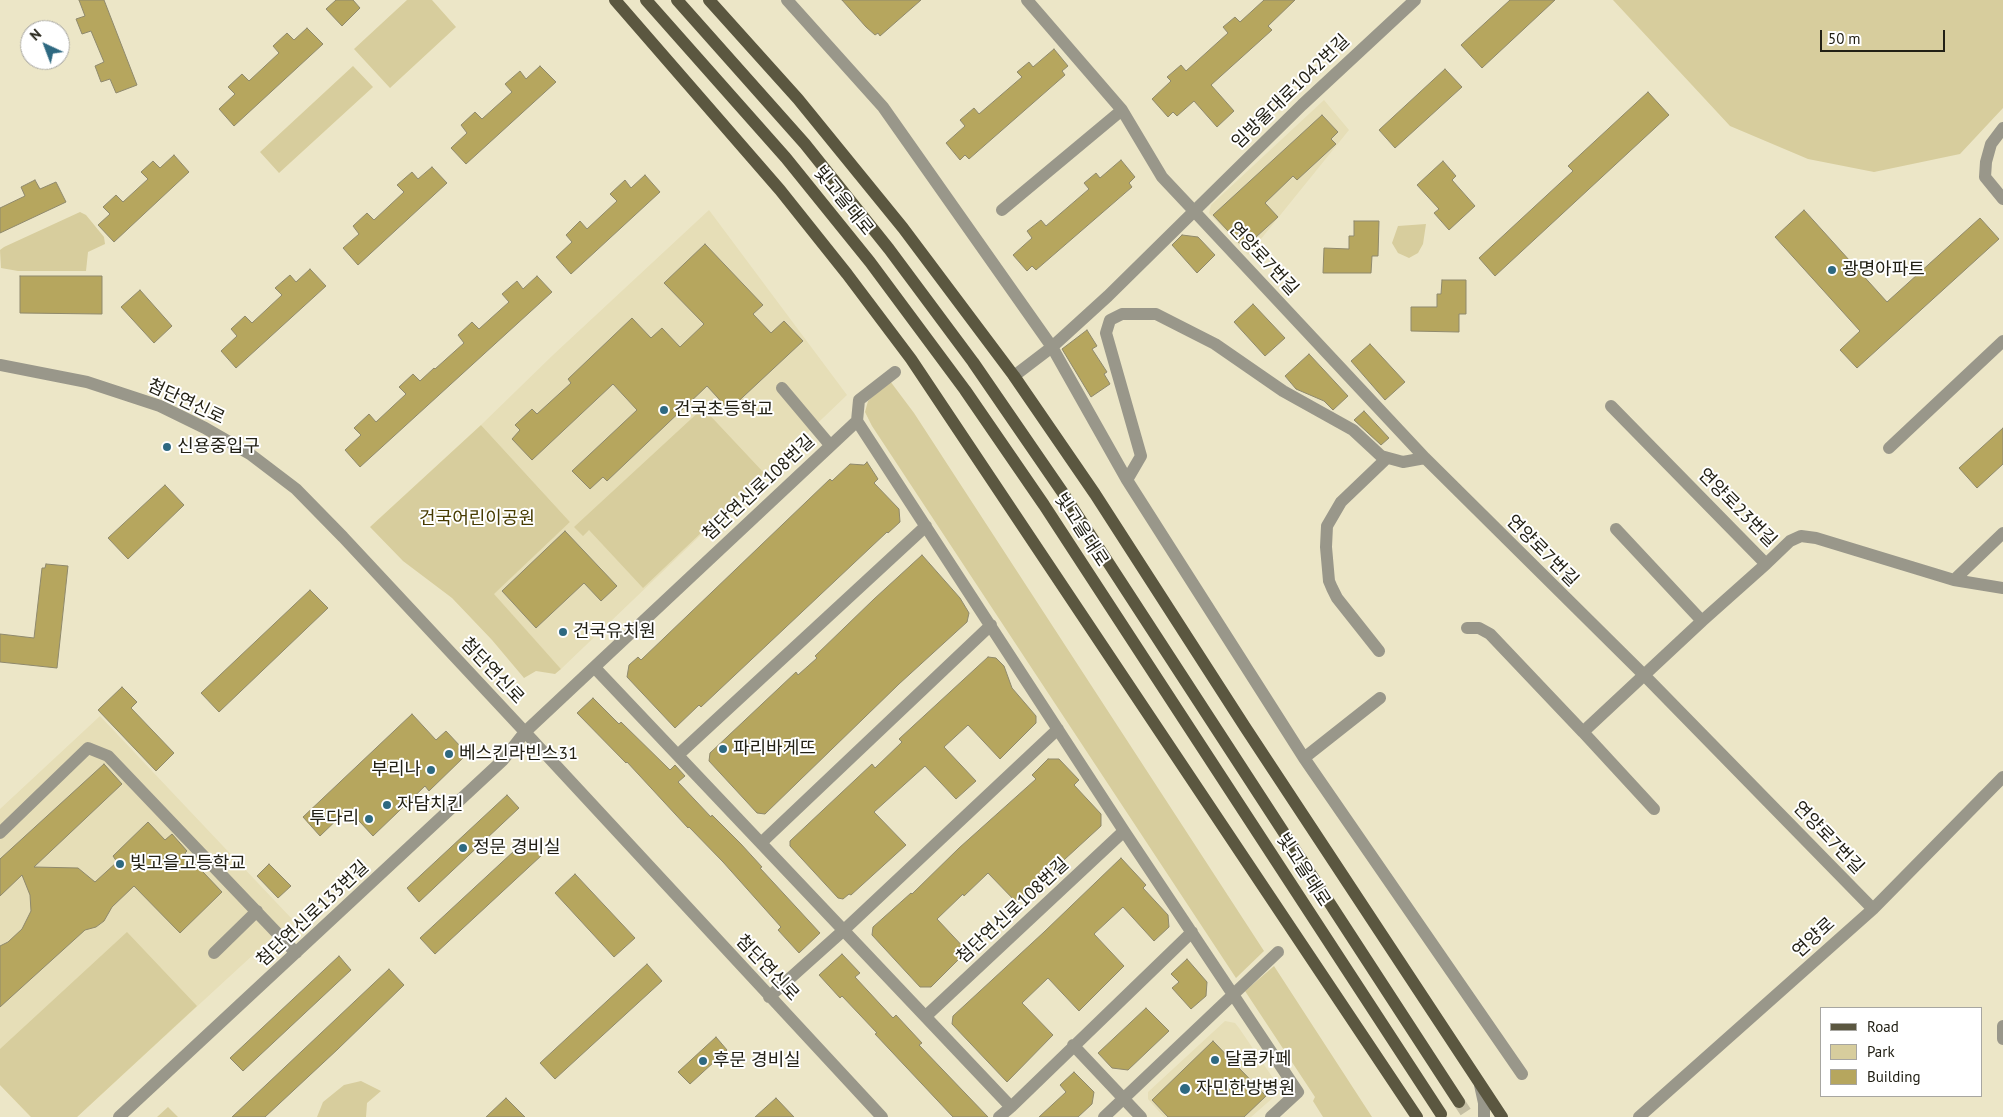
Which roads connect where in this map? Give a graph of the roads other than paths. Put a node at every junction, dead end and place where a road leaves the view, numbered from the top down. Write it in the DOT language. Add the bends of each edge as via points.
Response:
graph roads {
  1 [pos="615,0"];
  2 [pos="646,0"];
  3 [pos="678,0"];
  4 [pos="709,0"];
  5 [pos="787,0"];
  6 [pos="1026,0"];
  7 [pos="1415,0"];
  8 [pos="1122,110"];
  9 [pos="2003,128"];
  10 [pos="2003,199"];
  11 [pos="1002,210"];
  12 [pos="1194,211"];
  13 [pos="2003,341"];
  14 [pos="1052,347"];
  15 [pos="0,365"];
  16 [pos="895,372"];
  17 [pos="1014,376"];
  18 [pos="782,388"];
  19 [pos="1611,406"];
  20 [pos="857,421"];
  21 [pos="830,445"];
  22 [pos="1889,448"];
  23 [pos="1387,458"];
  24 [pos="1425,458"];
  25 [pos="1127,480"];
  26 [pos="926,526"];
  27 [pos="1616,529"];
  28 [pos="2003,533"];
  29 [pos="1766,564"];
  30 [pos="1954,580"];
  31 [pos="2003,588"];
  32 [pos="1702,621"];
  33 [pos="991,625"];
  34 [pos="1467,628"];
  35 [pos="1379,651"];
  36 [pos="595,668"];
  37 [pos="1644,675"];
  38 [pos="1380,698"];
  39 [pos="1058,729"];
  40 [pos="525,732"];
  41 [pos="1583,732"];
  42 [pos="678,755"];
  43 [pos="1304,758"];
  44 [pos="2003,777"];
  45 [pos="1654,809"];
  46 [pos="1124,831"];
  47 [pos="0,833"];
  48 [pos="761,843"];
  49 [pos="1873,909"];
  50 [pos="257,912"];
  51 [pos="844,929"];
  52 [pos="1192,932"];
  53 [pos="1278,952"];
  54 [pos="214,953"];
  55 [pos="296,953"];
  56 [pos="1233,993"];
  57 [pos="769,997"];
  58 [pos="926,1016"];
  59 [pos="2003,1026"];
  60 [pos="2003,1039"];
  61 [pos="1073,1046"];
  62 [pos="1522,1074"];
  63 [pos="1480,1084"];
  64 [pos="1124,1099"];
  65 [pos="1459,1102"];
  66 [pos="1011,1107"];
  67 [pos="1441,1114"];
  68 [pos="119,1117"];
  69 [pos="882,1117"];
  70 [pos="1000,1117"];
  71 [pos="1104,1117"];
  72 [pos="1141,1117"];
  73 [pos="1271,1117"];
  74 [pos="1418,1117"];
  75 [pos="1484,1117"];
  76 [pos="1502,1117"];
  77 [pos="1639,1117"];
  1 -- 74 [label="main road" via="780,190 911,358"];
  2 -- 67 [label="main road, 빛고을대로" via="786,158 870,262 965,390 1044,505"];
  3 -- 65 [label="main road, 빛고을대로" via="805,144 973,362 1068,501"];
  4 -- 17 [label="main road" via="798,99 903,228"];
  5 -- 14 [label="street" via="884,107"];
  6 -- 8 [label="street, 연양로7번길"];
  7 -- 12 [label="street, 임방울대로1042번길"];
  8 -- 11 [label="street"];
  8 -- 12 [label="street, 연양로7번길" via="1162,177"];
  9 -- 10 [label="street" via="1991,144 1985,177"];
  12 -- 14 [label="street, 임방울대로1042번길"];
  12 -- 24 [label="street, 연양로7번길"];
  13 -- 22 [label="street"];
  14 -- 17 [label="street, 임방울대로1042번길"];
  14 -- 25 [label="street"];
  15 -- 40 [label="street, 첨단연신로" via="87,382 160,406 250,454 314,507"];
  16 -- 20 [label="street" via="859,400"];
  17 -- 63 [label="main road" via="1095,494"];
  18 -- 21 [label="street"];
  19 -- 29 [label="street, 연양로23번길"];
  20 -- 21 [label="street, 첨단연신로108번길"];
  20 -- 26 [label="street"];
  21 -- 36 [label="street, 첨단연신로108번길"];
  23 -- 24 [label="street" via="1403,462"];
  23 -- 25 [label="street" via="1353,430 1283,391 1215,344 1156,314 1122,314 1110,320 1106,333 1141,456"];
  23 -- 35 [label="street" via="1341,502 1327,526 1326,547 1329,580 1337,598"];
  24 -- 37 [label="street, 연양로7번길"];
  25 -- 43 [label="street"];
  26 -- 33 [label="street"];
  26 -- 42 [label="street"];
  27 -- 32 [label="street"];
  28 -- 30 [label="street"];
  29 -- 30 [label="street, 연양로23번길" via="1800,536"];
  29 -- 32 [label="street"];
  30 -- 31 [label="street, 연양로23번길"];
  32 -- 37 [label="street"];
  33 -- 39 [label="street"];
  33 -- 48 [label="street"];
  34 -- 41 [label="street" via="1479,628 1490,634"];
  36 -- 40 [label="street, 첨단연신로108번길"];
  36 -- 42 [label="street"];
  37 -- 41 [label="street"];
  37 -- 49 [label="street, 연양로7번길"];
  38 -- 43 [label="street"];
  39 -- 46 [label="street"];
  39 -- 51 [label="street"];
  40 -- 55 [label="street, 첨단연신로133번길" via="503,760"];
  40 -- 57 [label="street, 첨단연신로"];
  41 -- 45 [label="street"];
  42 -- 48 [label="street"];
  43 -- 62 [label="street"];
  44 -- 49 [label="street, 연양로"];
  46 -- 52 [label="street"];
  46 -- 58 [label="street, 첨단연신로108번길"];
  47 -- 50 [label="street" via="88,748 108,756"];
  48 -- 51 [label="street"];
  49 -- 77 [label="street, 연양로"];
  50 -- 54 [label="street"];
  50 -- 55 [label="street"];
  51 -- 57 [label="street"];
  51 -- 58 [label="street"];
  52 -- 56 [label="street"];
  52 -- 61 [label="street"];
  53 -- 56 [label="street"];
  55 -- 68 [label="street, 첨단연신로133번길"];
  56 -- 64 [label="street"];
  56 -- 73 [label="street" via="1298,1092"];
  57 -- 69 [label="street, 첨단연신로"];
  58 -- 66 [label="street"];
  59 -- 60 [label="street"];
  61 -- 64 [label="street"];
  61 -- 66 [label="street"];
  63 -- 75 [label="street"];
  63 -- 76 [label="main road"];
  64 -- 71 [label="street"];
  64 -- 72 [label="street"];
  66 -- 70 [label="street"];
}
